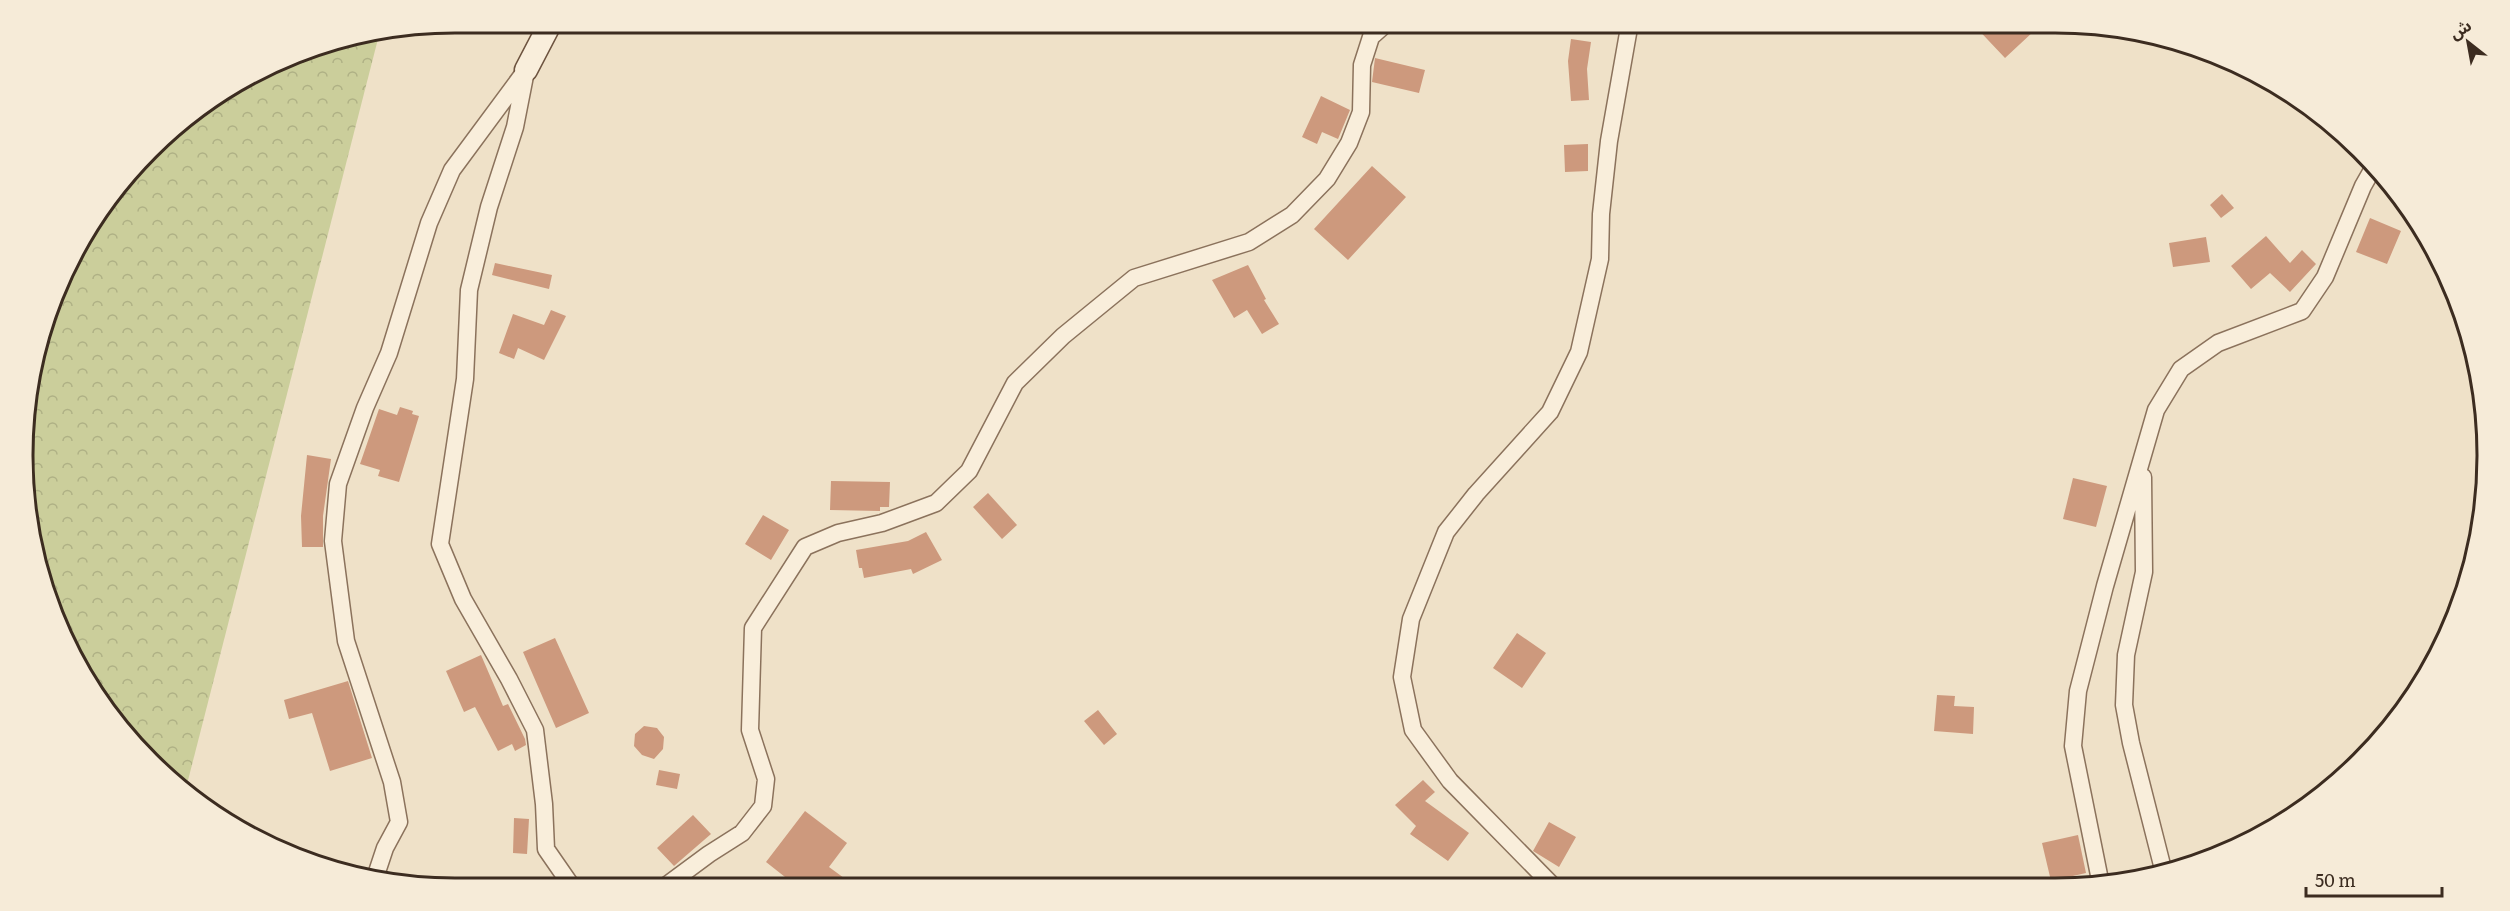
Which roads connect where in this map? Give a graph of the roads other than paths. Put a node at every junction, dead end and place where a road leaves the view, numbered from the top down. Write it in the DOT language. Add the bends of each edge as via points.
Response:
graph roads {
  1 [pos="545,33"];
  2 [pos="1376,33"];
  3 [pos="1628,33"];
  4 [pos="526,70"];
  5 [pos="2370,174"];
  6 [pos="2143,458"];
  7 [pos="2162,864"];
  8 [pos="377,871"];
  9 [pos="2099,875"];
  10 [pos="566,878"];
  11 [pos="677,878"];
  12 [pos="1545,878"];
  1 -- 4 [label="street"];
  2 -- 11 [label="street" via="1362,65 1361,112 1349,143 1327,179 1292,215 1249,242 1145,274 1125,285 1063,336 1015,383 969,471 936,503 805,547 753,628 750,730 766,778 763,806 742,833"];
  3 -- 12 [label="street" via="1609,141 1600,259 1579,352 1550,412 1446,532 1411,619 1402,677 1413,730 1444,773"];
  4 -- 8 [label="street" via="452,170 429,223 389,353 338,484 333,541 346,641 392,782 399,822"];
  4 -- 10 [label="street" via="515,127 489,207 469,290 465,379 440,544 463,599 535,730 546,849"];
  5 -- 6 [label="street" via="2325,277 2302,311 2218,343 2181,369 2156,410"];
  6 -- 7 [label="street" via="2144,572 2126,655 2124,705"];
  6 -- 9 [label="street" via="2078,691 2073,746"];
}
